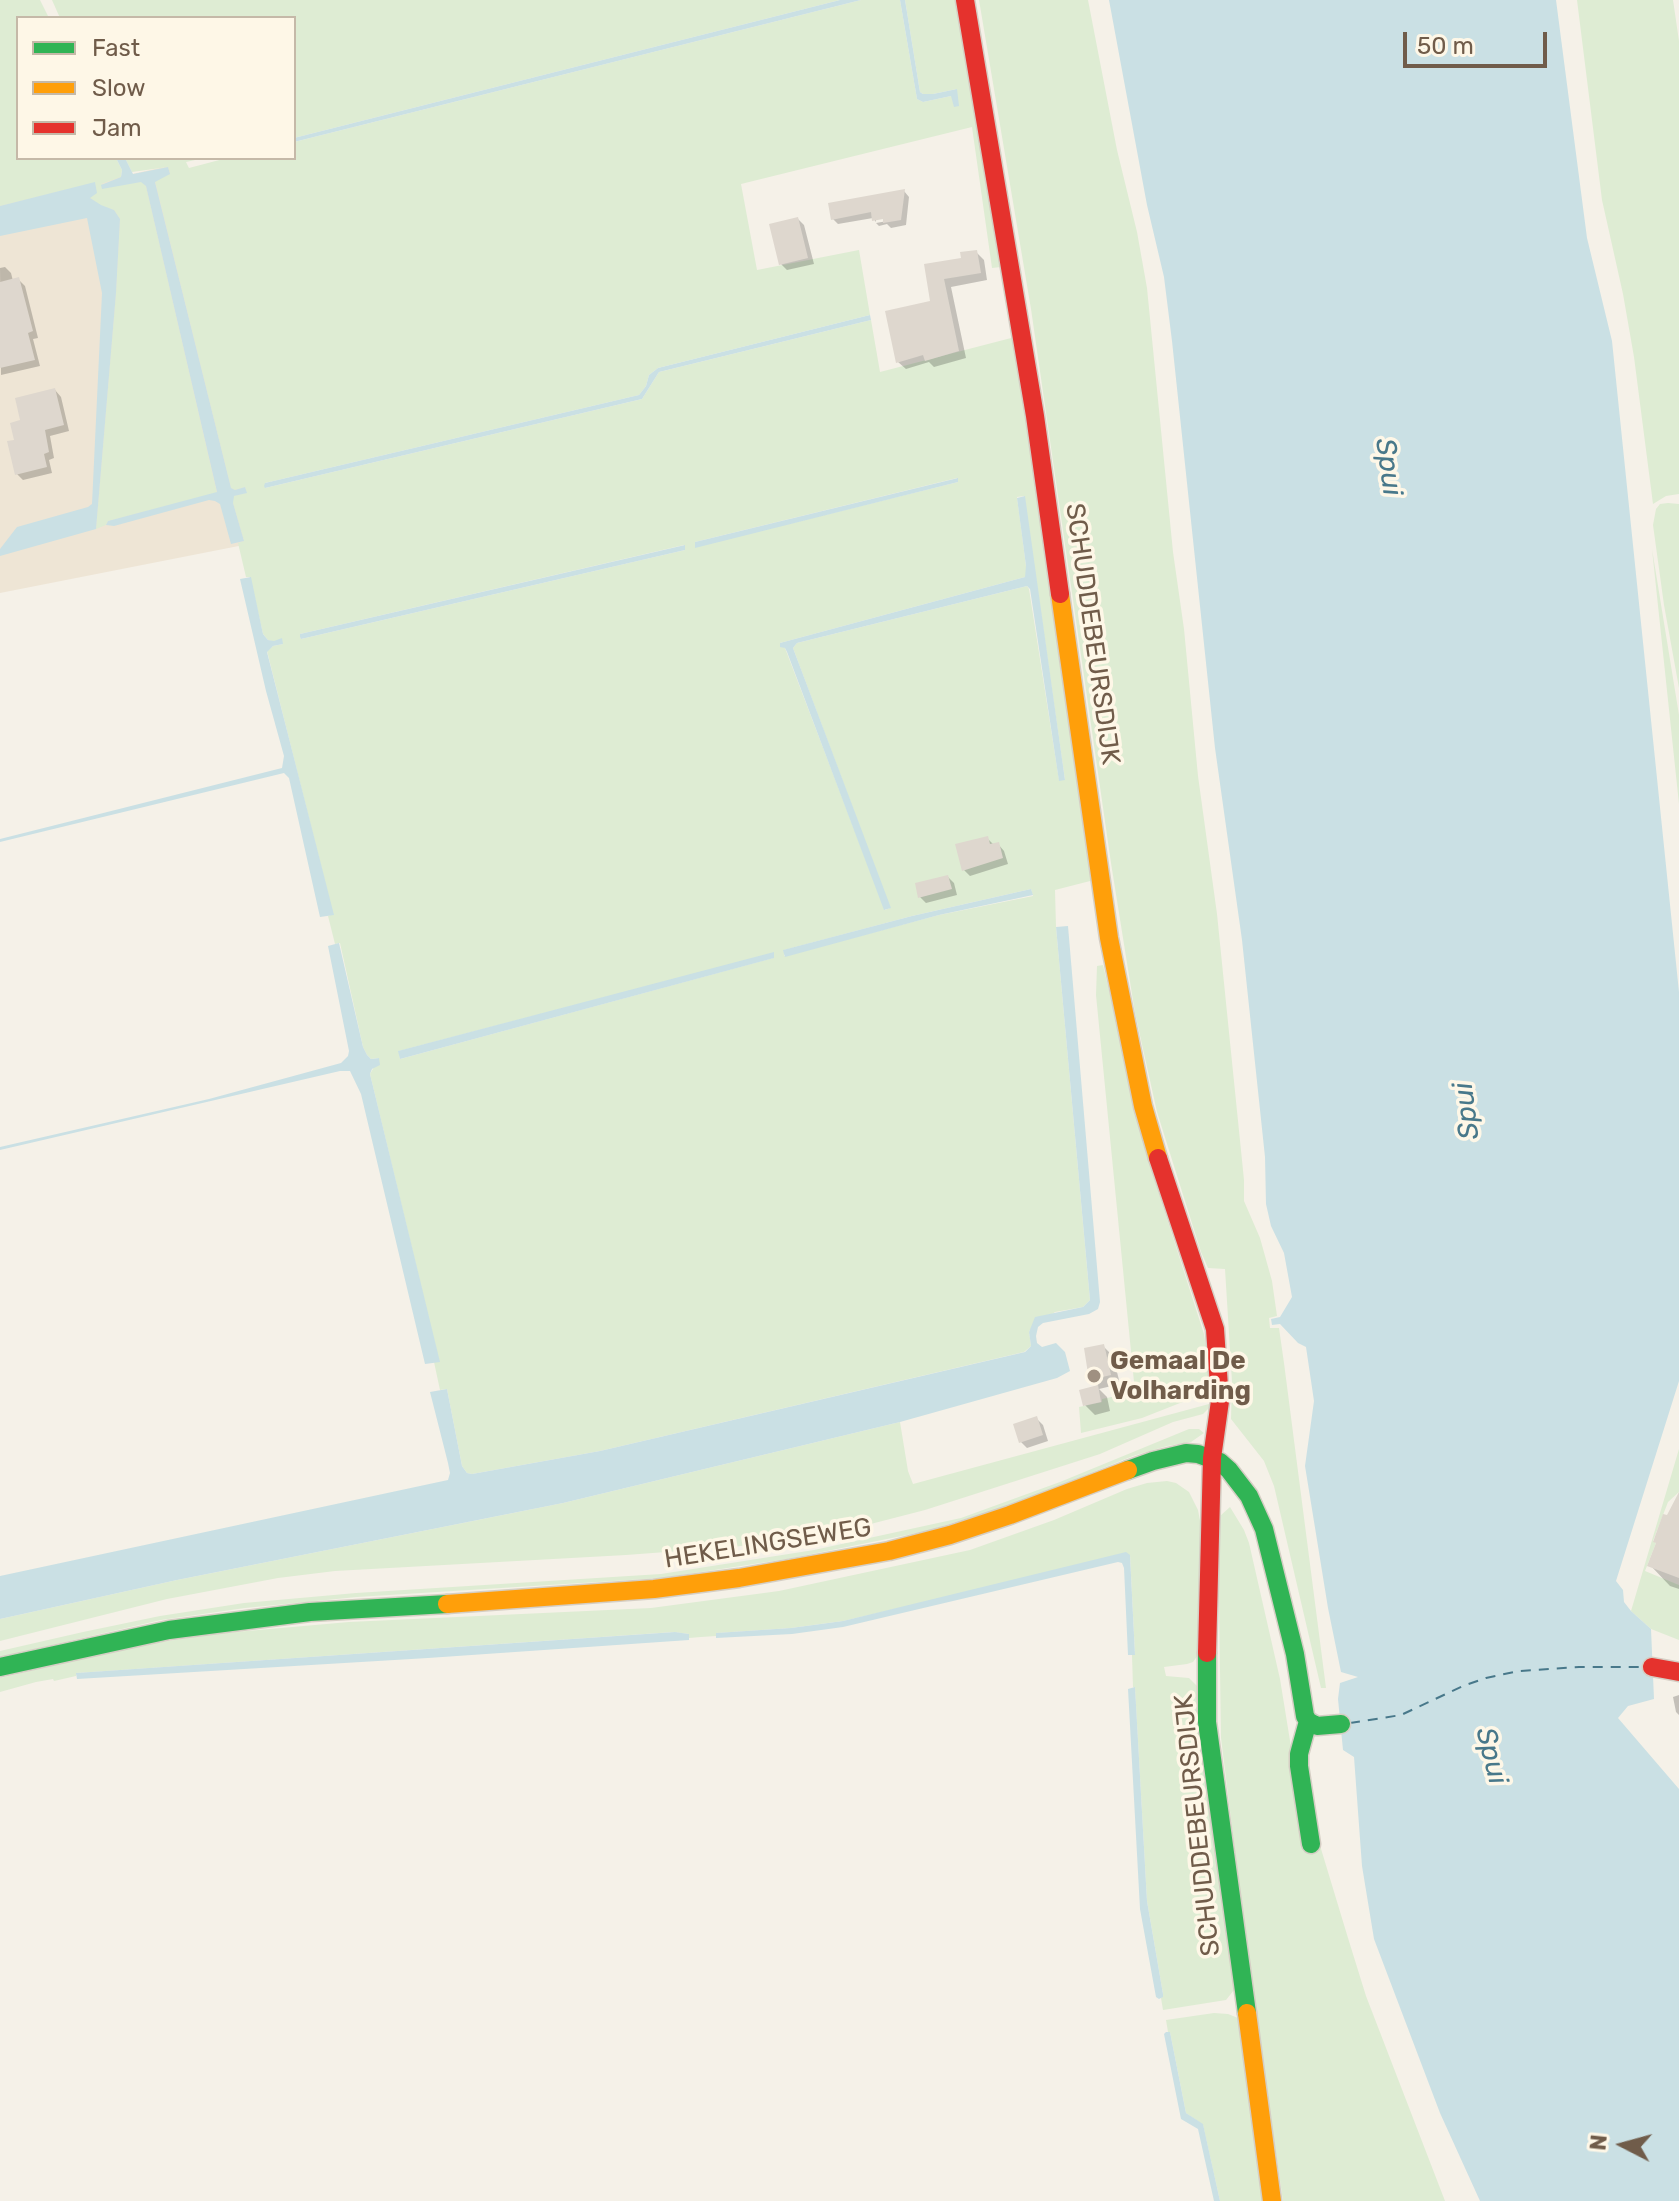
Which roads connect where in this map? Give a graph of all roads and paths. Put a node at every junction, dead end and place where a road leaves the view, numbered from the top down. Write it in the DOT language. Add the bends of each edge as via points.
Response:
graph roads {
  1 [pos="965,0"];
  2 [pos="1212,1458"];
  3 [pos="0,1667"];
  4 [pos="1652,1667"];
  5 [pos="1679,1672"];
  6 [pos="1308,1721"];
  7 [pos="1341,1724"];
  8 [pos="1311,1844"];
  9 [pos="1272,2201"];
  1 -- 2 [label="street, SCHUDDEBEURSDIJK" via="1035,416 1120,1000 1143,1106 1215,1329 1220,1401"];
  2 -- 3 [label="street, HEKELINGSEWEG" via="1168,1456 950,1535 739,1578 545,1598 310,1612 169,1630"];
  2 -- 6 [label="street" via="1240,1483 1264,1529"];
  2 -- 9 [label="street, SCHUDDEBEURSDIJK" via="1207,1722"];
  4 -- 5 [label="street"];
  6 -- 7 [label="street" via="1317,1726"];
  6 -- 8 [label="street" via="1299,1766"];
}
